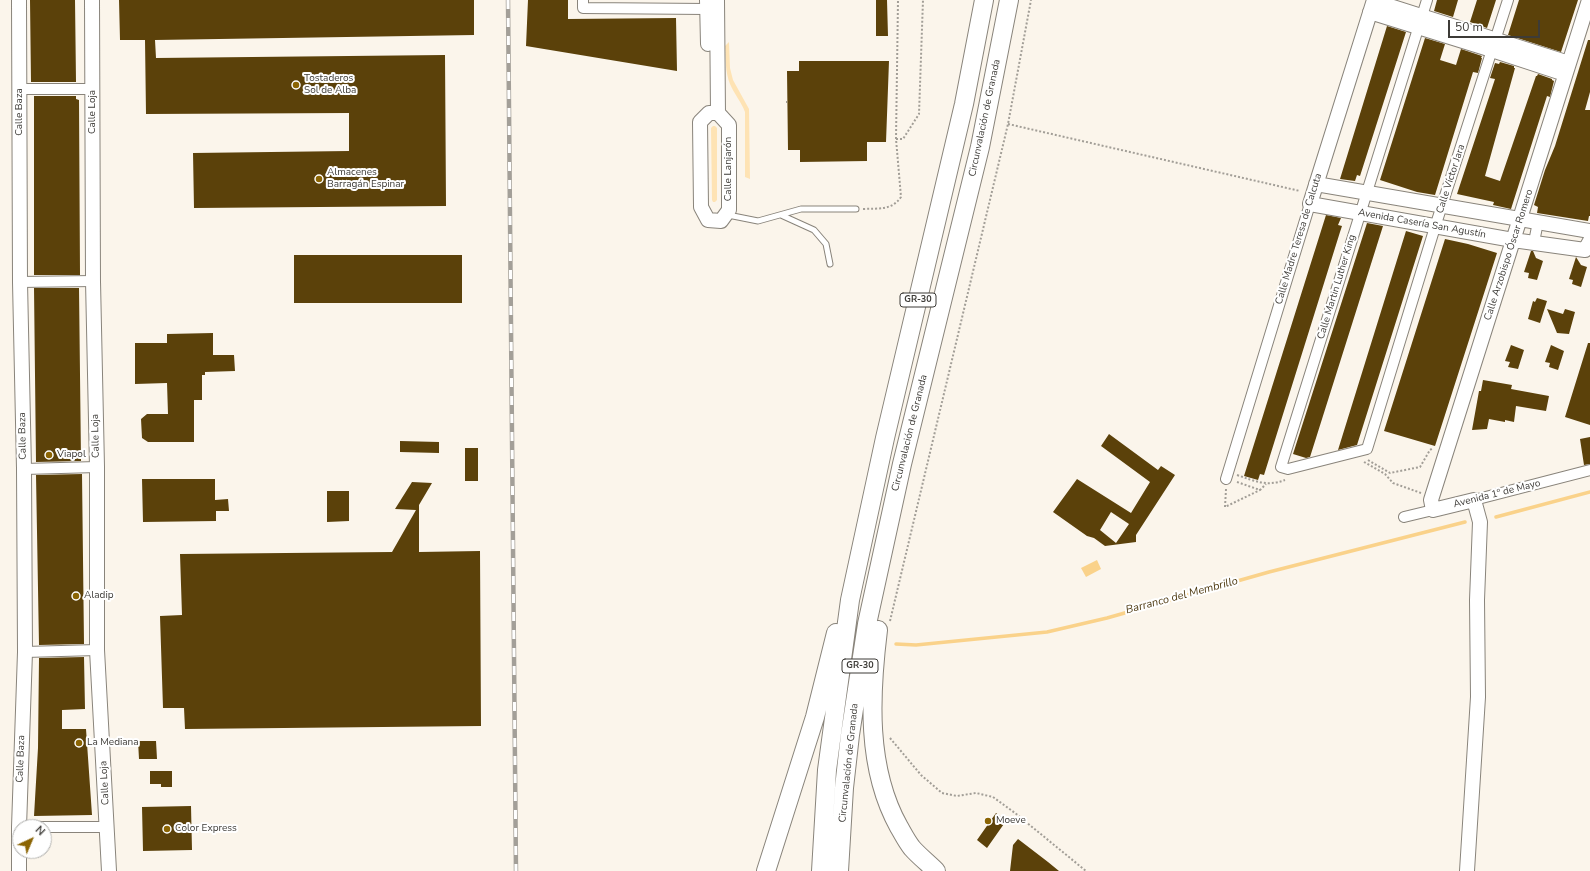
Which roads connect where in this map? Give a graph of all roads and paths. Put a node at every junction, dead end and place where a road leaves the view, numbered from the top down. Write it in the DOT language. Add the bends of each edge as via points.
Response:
graph roads {
  1 [pos="19,0"];
  2 [pos="92,0"];
  3 [pos="583,0"];
  4 [pos="898,0"];
  5 [pos="923,0"];
  6 [pos="984,0"];
  7 [pos="1009,0"];
  8 [pos="1030,0"];
  9 [pos="1427,0"];
  10 [pos="1508,0"];
  11 [pos="1589,0"];
  12 [pos="710,3"];
  13 [pos="1373,4"];
  14 [pos="1420,21"];
  15 [pos="1494,44"];
  16 [pos="1567,69"];
  17 [pos="20,88"];
  18 [pos="93,89"];
  19 [pos="713,113"];
  20 [pos="1008,124"];
  21 [pos="896,139"];
  22 [pos="1366,193"];
  23 [pos="1313,194"];
  24 [pos="1442,206"];
  25 [pos="856,209"];
  26 [pos="1360,213"];
  27 [pos="725,215"];
  28 [pos="781,215"];
  29 [pos="1520,219"];
  30 [pos="1538,222"];
  31 [pos="1435,227"];
  32 [pos="1590,231"];
  33 [pos="1513,240"];
  34 [pos="1590,241"];
  35 [pos="1534,242"];
  36 [pos="830,264"];
  37 [pos="93,281"];
  38 [pos="20,282"];
  39 [pos="1450,442"];
  40 [pos="1363,450"];
  41 [pos="902,464"];
  42 [pos="97,467"];
  43 [pos="24,469"];
  44 [pos="1590,470"];
  45 [pos="1226,479"];
  46 [pos="1266,484"];
  47 [pos="1260,490"];
  48 [pos="1474,500"];
  49 [pos="1433,510"];
  50 [pos="1404,517"];
  51 [pos="850,600"];
  52 [pos="889,628"];
  53 [pos="97,650"];
  54 [pos="25,652"];
  55 [pos="887,734"];
  56 [pos="19,819"];
  57 [pos="52,827"];
  58 [pos="108,827"];
  59 [pos="19,859"];
  60 [pos="19,871"];
  61 [pos="109,871"];
  62 [pos="766,871"];
  63 [pos="821,871"];
  64 [pos="840,871"];
  65 [pos="936,871"];
  66 [pos="1086,871"];
  67 [pos="1467,871"];
  1 -- 17 [label="street, Calle Baza"];
  2 -- 18 [label="street, Calle Loja"];
  3 -- 12 [label="street, Calle Lanjarón" via="583,8"];
  4 -- 21 [label="path"];
  5 -- 21 [label="path" via="919,114 902,138"];
  6 -- 51 [label="highway, Circunvalación de Granada / GR-30" via="964,104 885,438"];
  7 -- 41 [label="highway, Circunvalación de Granada / GR-30" via="980,147"];
  8 -- 20 [label="path"];
  9 -- 14 [label="street, Calle Martin Luther King"];
  10 -- 15 [label="street, Calle Víctor Jara"];
  11 -- 16 [label="street, Calle Arzobispo Óscar Romero"];
  12 -- 19 [label="street, Calle Lanjarón"];
  13 -- 14 [label="street"];
  13 -- 23 [label="street, Calle Madre Teresa de Calcuta"];
  14 -- 15 [label="street"];
  14 -- 22 [label="street, Calle Martin Luther King"];
  15 -- 16 [label="street"];
  15 -- 24 [label="street, Calle Víctor Jara"];
  16 -- 29 [label="street, Calle Arzobispo Óscar Romero"];
  17 -- 18 [label="street"];
  17 -- 38 [label="street, Calle Baza"];
  18 -- 37 [label="street, Calle Loja"];
  19 -- 27 [label="street, Calle Lanjarón" via="729,125 729,210"];
  19 -- 27 [label="street, Calle Lanjarón" via="700,122 701,208 708,220 721,221"];
  20 -- 23 [label="path"];
  20 -- 52 [label="path"];
  21 -- 25 [label="path" via="901,197 895,205 888,208"];
  22 -- 23 [label="street, Avenida Casería San Agustín"];
  22 -- 24 [label="street, Avenida Casería San Agustín"];
  22 -- 26 [label="street, Calle Martin Luther King"];
  23 -- 26 [label="street, Avenida Casería San Agustín"];
  23 -- 45 [label="street, Calle Madre Teresa de Calcuta"];
  24 -- 29 [label="street, Avenida Casería San Agustín"];
  24 -- 31 [label="street, Calle Víctor Jara"];
  25 -- 28 [label="lane" via="801,209"];
  26 -- 31 [label="street, Avenida Casería San Agustín"];
  26 -- 40 [label="street, Calle Martin Luther King" via="1281,467 1288,469"];
  27 -- 28 [label="lane" via="758,222"];
  28 -- 36 [label="lane" via="814,230 826,244"];
  29 -- 30 [label="street, Avenida Casería San Agustín"];
  29 -- 33 [label="street, Calle Arzobispo Óscar Romero"];
  30 -- 32 [label="street, Avenida Casería San Agustín"];
  30 -- 35 [label="street"];
  31 -- 33 [label="street, Avenida Casería San Agustín"];
  31 -- 40 [label="street, Calle Víctor Jara"];
  33 -- 35 [label="street, Avenida Casería San Agustín"];
  33 -- 39 [label="street, Calle Arzobispo Óscar Romero"];
  34 -- 35 [label="street, Avenida Casería San Agustín" via="1585,250"];
  37 -- 38 [label="street"];
  37 -- 42 [label="street, Calle Loja"];
  38 -- 43 [label="street, Calle Baza"];
  39 -- 40 [label="path" via="1430,450 1420,467 1390,472 1362,456"];
  39 -- 49 [label="street, Calle Arzobispo Óscar Romero" via="1431,500"];
  41 -- 64 [label="highway, Circunvalación de Granada / GR-30" via="867,624 850,735 844,788"];
  41 -- 65 [label="highway" via="904,498 886,579 875,653 874,749 881,782 892,814 911,847"];
  42 -- 43 [label="street"];
  42 -- 53 [label="street, Calle Loja"];
  43 -- 54 [label="street, Calle Baza"];
  44 -- 48 [label="street, Avenida 1º de Mayo"];
  45 -- 47 [label="path"];
  45 -- 47 [label="path" via="1226,507"];
  46 -- 47 [label="path"];
  48 -- 49 [label="street, Avenida 1º de Mayo"];
  48 -- 67 [label="street" via="1480,522 1477,600 1478,697"];
  49 -- 50 [label="street, Avenida 1º de Mayo"];
  51 -- 62 [label="highway" via="838,624 815,717"];
  51 -- 63 [label="highway, Circunvalación de Granada / GR-30" via="827,770"];
  53 -- 54 [label="street"];
  53 -- 58 [label="street, Calle Loja"];
  54 -- 56 [label="street, Calle Baza"];
  55 -- 66 [label="path" via="921,775 942,793 957,796 976,793 993,798"];
  57 -- 58 [label="street"];
  58 -- 61 [label="street, Calle Loja"];
  59 -- 60 [label="street, Calle Baza"];
}
